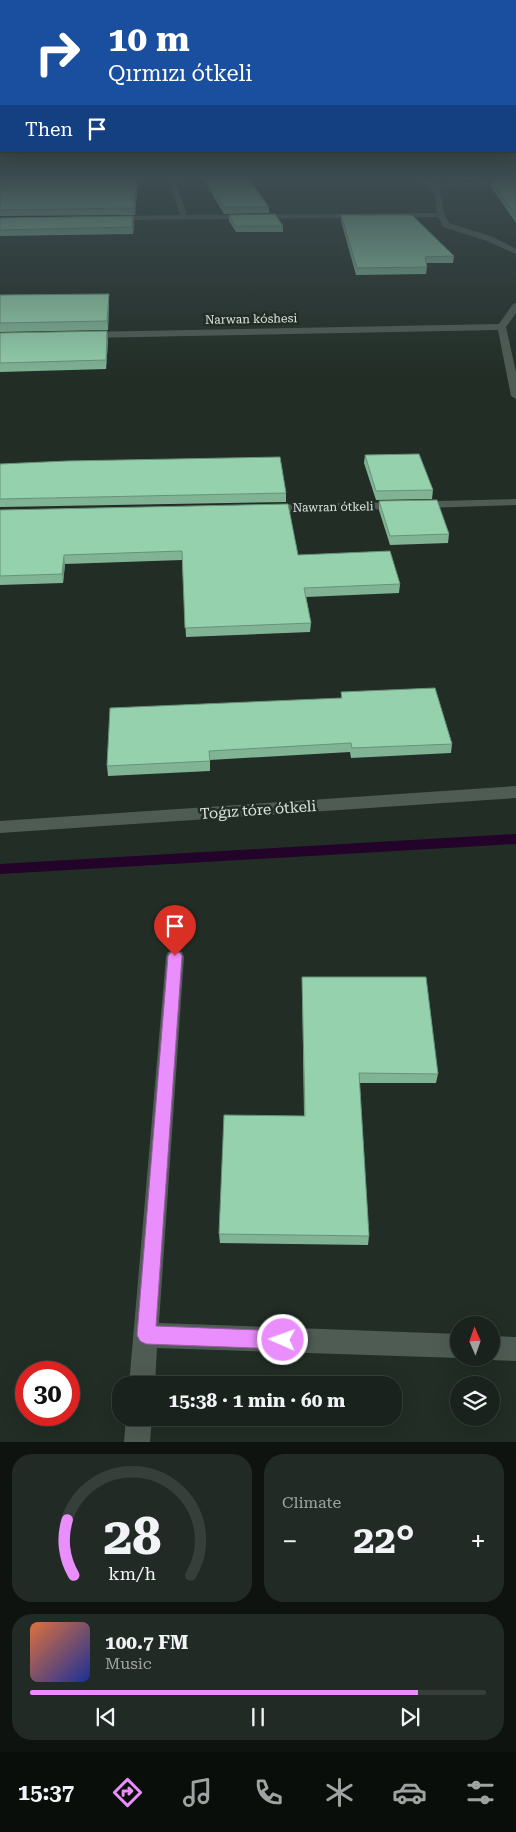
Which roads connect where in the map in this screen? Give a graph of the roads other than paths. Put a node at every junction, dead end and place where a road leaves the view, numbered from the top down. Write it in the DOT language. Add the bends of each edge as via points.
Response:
graph roads {
  1 [pos="501,244"];
  2 [pos="516,252"];
  3 [pos="516,306"];
  4 [pos="502,326"];
  5 [pos="79,335"];
  6 [pos="516,396"];
  7 [pos="516,502"];
  8 [pos="260,509"];
  9 [pos="516,792"];
  10 [pos="0,827"];
  11 [pos="175,956"];
  12 [pos="146,1335"];
  13 [pos="450,1346"];
  14 [pos="500,1348"];
  15 [pos="516,1348"];
  16 [pos="143,1376"];
  17 [pos="139,1426"];
  18 [pos="138,1442"];
  1 -- 2 [label="street"];
  3 -- 4 [label="street"];
  4 -- 5 [label="street, Narwan kóshesi"];
  4 -- 6 [label="street"];
  7 -- 8 [label="street, Nawran ótkeli"];
  9 -- 10 [label="street, Toǵız tóre ótkeli"];
  11 -- 12 [label="street"];
  12 -- 13 [label="street"];
  12 -- 16 [label="street"];
  14 -- 15 [label="street"];
  17 -- 18 [label="street"];
}
